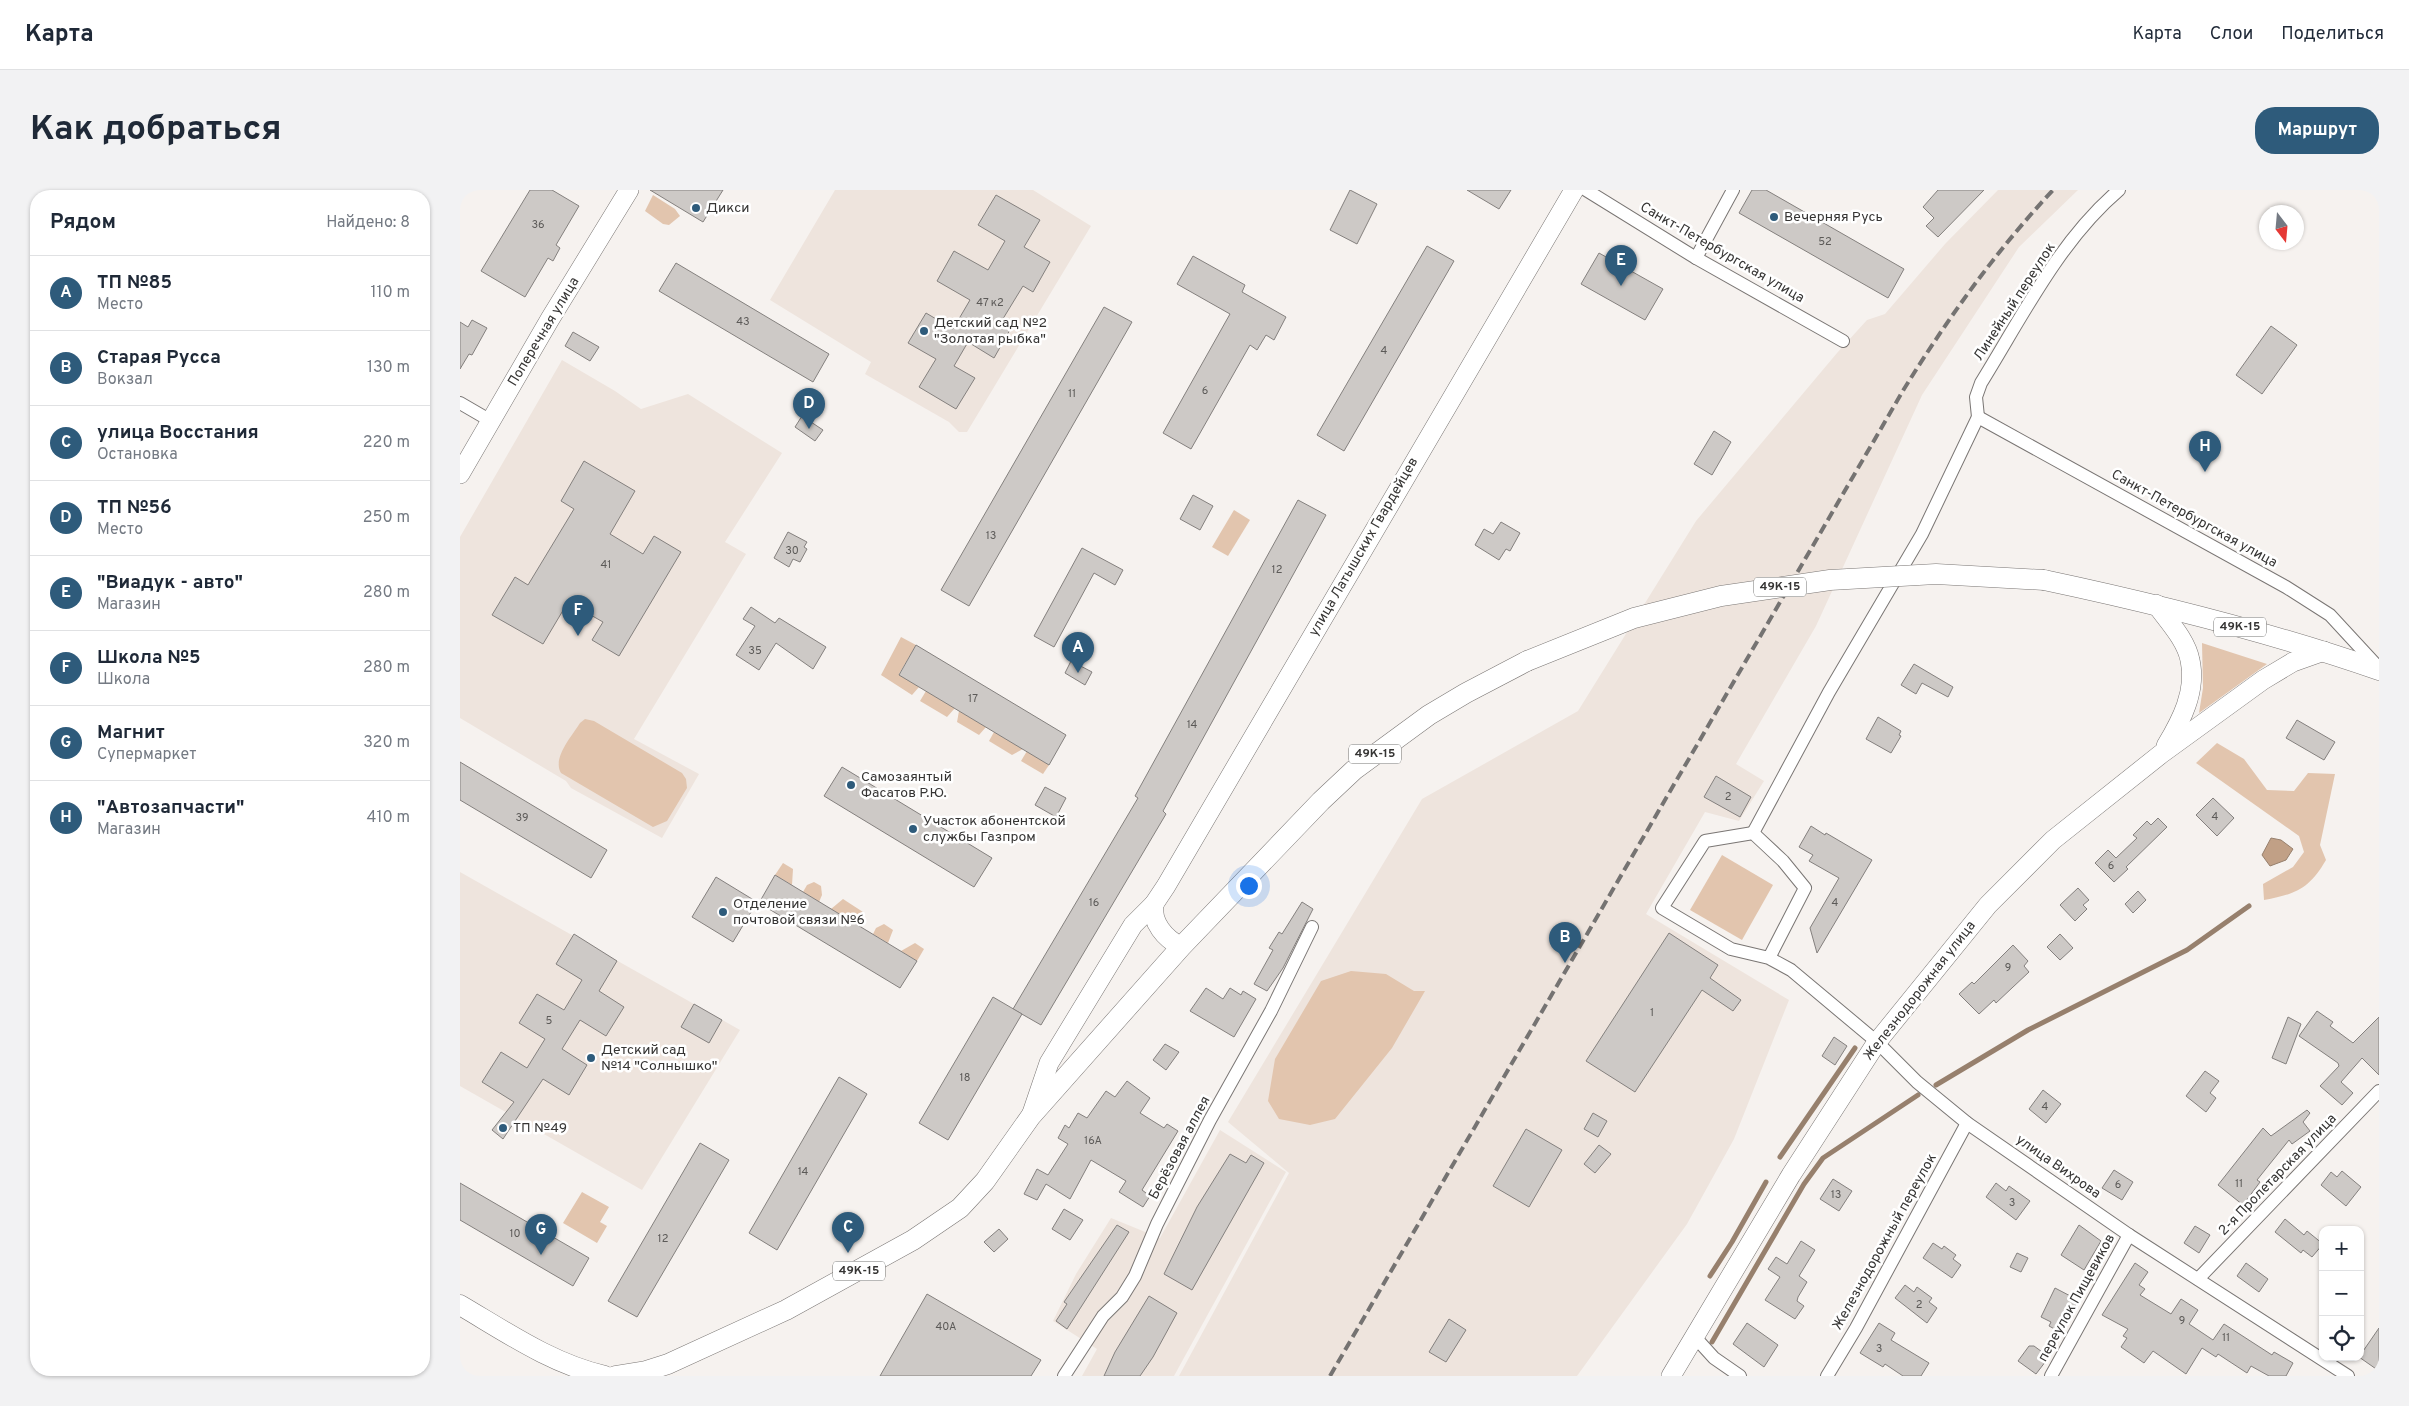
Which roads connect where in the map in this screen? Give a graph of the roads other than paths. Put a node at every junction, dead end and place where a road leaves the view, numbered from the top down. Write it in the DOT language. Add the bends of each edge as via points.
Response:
graph roads {
  1 [pos="628,190"];
  2 [pos="1574,190"];
  3 [pos="1586,190"];
  4 [pos="1733,190"];
  5 [pos="2119,190"];
  6 [pos="1696,258"];
  7 [pos="1843,341"];
  8 [pos="460,403"];
  9 [pos="1978,417"];
  10 [pos="491,421"];
  11 [pos="460,474"];
  12 [pos="2156,604"];
  13 [pos="2324,651"];
  14 [pos="2379,669"];
  15 [pos="2161,754"];
  16 [pos="1753,834"];
  17 [pos="1154,904"];
  18 [pos="1312,928"];
  19 [pos="1181,947"];
  20 [pos="1769,958"];
  21 [pos="1877,1042"];
  22 [pos="2379,1091"];
  23 [pos="1031,1116"];
  24 [pos="1967,1122"];
  25 [pos="2129,1235"];
  26 [pos="2198,1280"];
  27 [pos="460,1305"];
  28 [pos="1694,1336"];
  29 [pos="647,1374"];
  30 [pos="605,1376"];
  31 [pos="615,1376"];
  32 [pos="1064,1376"];
  33 [pos="1671,1376"];
  34 [pos="1740,1376"];
  35 [pos="1827,1376"];
  36 [pos="2051,1376"];
  37 [pos="2348,1376"];
  1 -- 10 [label="main road, Поперечная улица"];
  2 -- 17 [label="main road, улица Латышских Гвардейцев"];
  3 -- 6 [label="street, Санкт-Петербургская улица"];
  4 -- 6 [label="street"];
  5 -- 9 [label="street, Линейный переулок" via="2058,258 1981,383 1976,397"];
  6 -- 7 [label="street, Санкт-Петербургская улица"];
  8 -- 10 [label="street"];
  9 -- 14 [label="street, Санкт-Петербургская улица" via="2286,587 2330,615"];
  9 -- 16 [label="street" via="1922,534 1829,692"];
  10 -- 11 [label="main road, Поперечная улица"];
  12 -- 13 [label="main road, 49К-15"];
  12 -- 15 [label="main road" via="2182,641 2190,659 2191,689 2182,720"];
  12 -- 19 [label="main road, 49К-15, bridge" via="2044,580 1936,574 1830,580 1721,596 1634,618 1527,661 1429,715 1354,770"];
  13 -- 14 [label="main road, 49К-15"];
  13 -- 15 [label="main road, Железнодорожная улица" via="2293,662 2263,680"];
  15 -- 21 [label="main road, Железнодорожная улица" via="2053,840 1988,904"];
  16 -- 20 [label="street" via="1784,861 1805,888"];
  16 -- 20 [label="street" via="1705,841 1662,908 1731,949"];
  17 -- 19 [label="main road" via="1154,917 1162,932"];
  17 -- 23 [label="main road, улица Латышских Гвардейцев" via="1133,925 1049,1063"];
  18 -- 32 [label="street, Берёзовая аллея" via="1271,1012 1210,1120 1157,1224 1136,1276 1103,1316"];
  19 -- 23 [label="main road, 49К-15"];
  20 -- 21 [label="street, улица Вихрова" via="1791,970"];
  21 -- 24 [label="street, улица Вихрова" via="1916,1082"];
  21 -- 28 [label="main road, Железнодорожная улица" via="1791,1175"];
  22 -- 26 [label="street, 2-я Пролетарская улица"];
  23 -- 29 [label="main road, 49К-15" via="985,1181 960,1208 941,1222 851,1276 786,1310"];
  24 -- 25 [label="street, улица Вихрова"];
  24 -- 35 [label="street, Железнодорожный переулок"];
  25 -- 26 [label="street, улица Вихрова"];
  25 -- 36 [label="street, переулок Пищевиков"];
  26 -- 37 [label="street, улица Вихрова"];
  27 -- 30 [label="main road" via="551,1358 579,1370"];
  28 -- 33 [label="main road, Железнодорожная улица"];
  28 -- 34 [label="street" via="1714,1358"];
  29 -- 31 [label="main road, 49К-15"];
}
